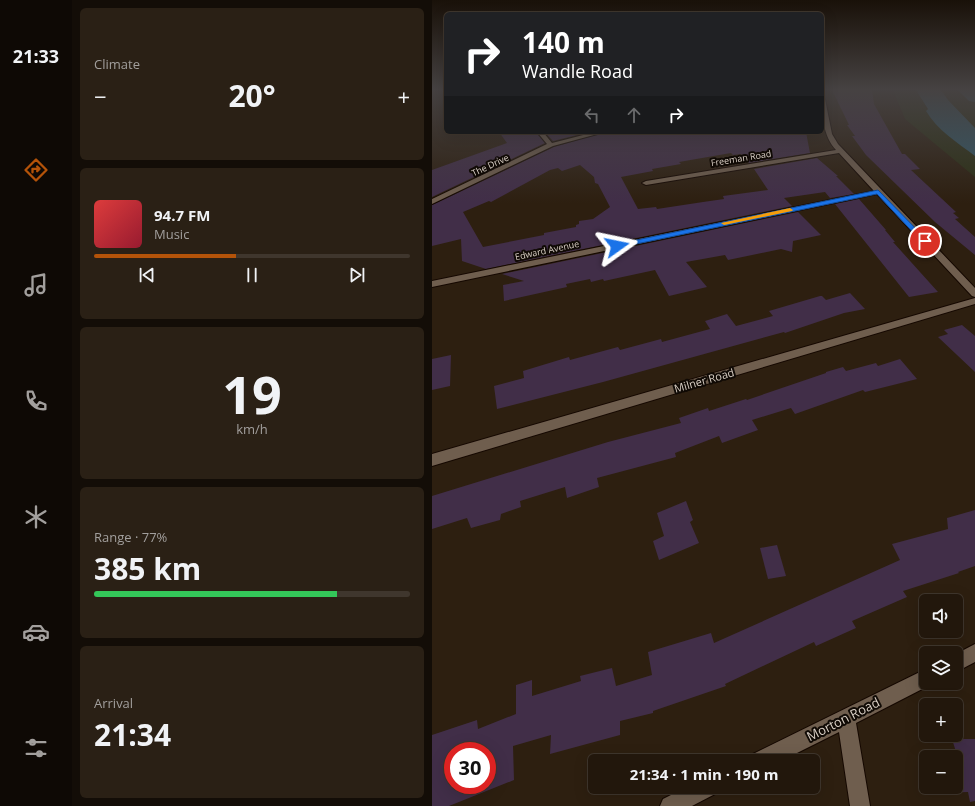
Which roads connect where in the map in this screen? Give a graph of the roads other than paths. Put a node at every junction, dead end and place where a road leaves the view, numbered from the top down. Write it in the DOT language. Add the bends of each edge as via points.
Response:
graph roads {
  1 [pos="828,128"];
  2 [pos="542,134"];
  3 [pos="594,134"];
  4 [pos="551,145"];
  5 [pos="840,151"];
  6 [pos="646,183"];
  7 [pos="878,192"];
  8 [pos="432,202"];
  9 [pos="432,284"];
  10 [pos="975,294"];
  11 [pos="975,301"];
  12 [pos="432,460"];
  13 [pos="975,653"];
  14 [pos="963,659"];
  15 [pos="919,682"];
  16 [pos="846,718"];
  17 [pos="774,754"];
  18 [pos="694,794"];
  19 [pos="670,806"];
  20 [pos="860,806"];
  1 -- 5 [label="street" via="830,136"];
  2 -- 4 [label="street"];
  3 -- 4 [label="street, The Drive"];
  4 -- 8 [label="street, The Drive"];
  5 -- 6 [label="street, Freeman Road"];
  5 -- 7 [label="street"];
  7 -- 9 [label="street, Edward Avenue"];
  7 -- 10 [label="street"];
  11 -- 12 [label="street, Milner Road"];
  13 -- 14 [label="street"];
  15 -- 16 [label="street, Morton Road"];
  16 -- 17 [label="street, Morton Road"];
  16 -- 20 [label="street"];
  18 -- 19 [label="street"];
}
